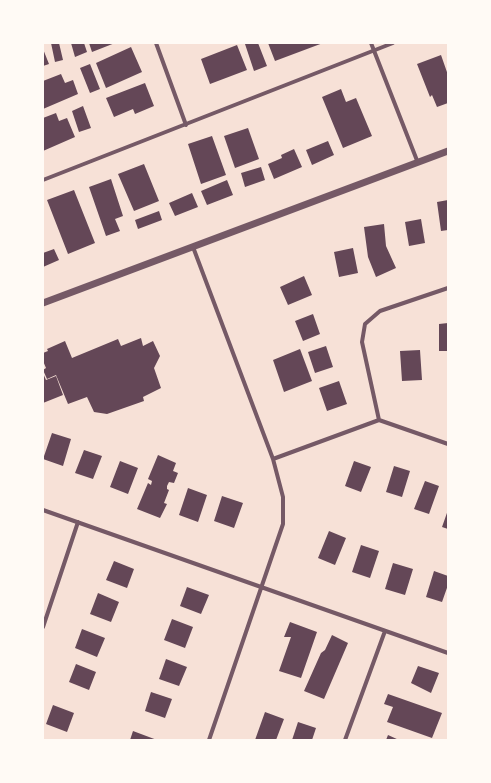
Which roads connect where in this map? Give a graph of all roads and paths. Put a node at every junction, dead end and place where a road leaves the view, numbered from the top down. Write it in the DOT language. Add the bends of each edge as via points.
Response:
graph roads {
  1 [pos="156,43"];
  2 [pos="372,43"];
  3 [pos="393,43"];
  4 [pos="375,50"];
  5 [pos="186,125"];
  6 [pos="448,151"];
  7 [pos="418,163"];
  8 [pos="43,180"];
  9 [pos="193,247"];
  10 [pos="448,288"];
  11 [pos="43,303"];
  12 [pos="379,420"];
  13 [pos="448,444"];
  14 [pos="273,459"];
  15 [pos="43,510"];
  16 [pos="78,522"];
  17 [pos="262,588"];
  18 [pos="43,628"];
  19 [pos="385,632"];
  20 [pos="448,653"];
  21 [pos="209,740"];
  22 [pos="345,740"];
  1 -- 5 [label="street"];
  2 -- 4 [label="street"];
  3 -- 4 [label="street"];
  4 -- 5 [label="street"];
  4 -- 7 [label="street"];
  5 -- 8 [label="street"];
  6 -- 7 [label="street"];
  7 -- 9 [label="street"];
  9 -- 11 [label="street"];
  9 -- 14 [label="street"];
  10 -- 12 [label="street" via="380,311 365,324 362,342"];
  12 -- 13 [label="street"];
  12 -- 14 [label="street"];
  14 -- 17 [label="street" via="283,497 283,524"];
  15 -- 16 [label="street"];
  16 -- 17 [label="street"];
  16 -- 18 [label="street"];
  17 -- 19 [label="street"];
  17 -- 21 [label="street"];
  19 -- 20 [label="street"];
  19 -- 22 [label="street"];
}
